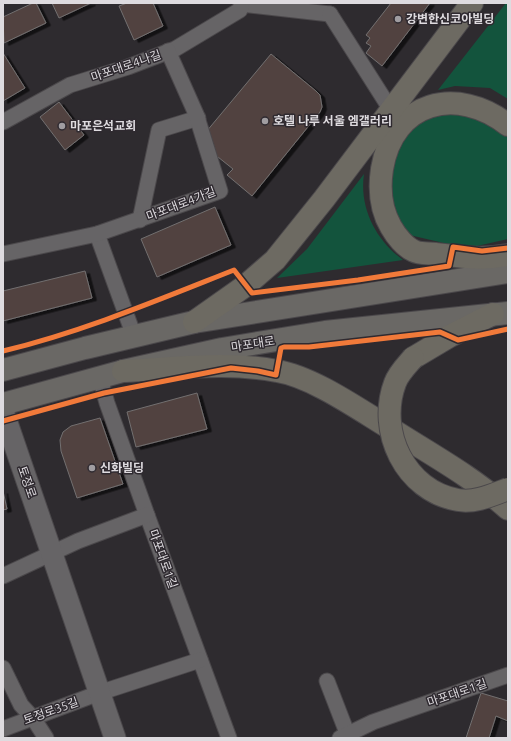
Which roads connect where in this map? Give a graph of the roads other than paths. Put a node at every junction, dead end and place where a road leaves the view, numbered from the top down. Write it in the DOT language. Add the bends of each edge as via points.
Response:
graph roads {
  1 [pos="472,3"];
  2 [pos="487,3"];
  3 [pos="242,4"];
  4 [pos="334,9"];
  5 [pos="168,51"];
  6 [pos="391,110"];
  7 [pos="198,118"];
  8 [pos="3,122"];
  9 [pos="508,125"];
  10 [pos="324,199"];
  11 [pos="140,220"];
  12 [pos="97,234"];
  13 [pos="3,254"];
  14 [pos="502,265"];
  15 [pos="502,313"];
  16 [pos="194,322"];
  17 [pos="134,336"];
  18 [pos="3,370"];
  19 [pos="123,371"];
  20 [pos="100,378"];
  21 [pos="3,404"];
  22 [pos="3,412"];
  23 [pos="508,489"];
  24 [pos="508,509"];
  25 [pos="146,515"];
  26 [pos="52,553"];
  27 [pos="3,576"];
  28 [pos="200,660"];
  29 [pos="3,668"];
  30 [pos="508,676"];
  31 [pos="327,681"];
  32 [pos="99,693"];
  33 [pos="33,718"];
  34 [pos="3,729"];
  35 [pos="346,737"];
  36 [pos="46,738"];
  37 [pos="115,738"];
  38 [pos="229,738"];
  1 -- 6 [label="highway"];
  2 -- 10 [label="highway" via="365,160"];
  3 -- 4 [label="street"];
  3 -- 5 [label="street, 마포대로4나길" via="240,10"];
  4 -- 6 [label="street"];
  5 -- 7 [label="street, 마포대로4가길"];
  5 -- 8 [label="street, 마포대로4나길" via="128,67 70,85"];
  6 -- 10 [label="highway"];
  7 -- 11 [label="street, 마포대로4가길" via="159,130"];
  7 -- 11 [label="street, 마포대로4가길" via="220,191"];
  9 -- 14 [label="highway" via="481,109 464,103 447,102 416,112 401,124 391,138 384,157 380,190 387,220 403,243 415,251 474,258"];
  10 -- 16 [label="highway" via="275,260 245,286"];
  11 -- 12 [label="street, 마포대로4가길"];
  12 -- 13 [label="street, 마포대로4가길"];
  12 -- 17 [label="street"];
  14 -- 16 [label="main road"];
  15 -- 19 [label="main road, 마포대로" via="325,332 222,349"];
  15 -- 23 [label="highway, bridge" via="450,336 412,358 395,382 389,416 391,434 405,466 418,481 433,491 453,499 472,500"];
  16 -- 17 [label="main road"];
  17 -- 18 [label="main road"];
  19 -- 20 [label="main road, 마포대로"];
  19 -- 24 [label="highway" via="227,366 262,368 303,379 342,399 484,487"];
  20 -- 21 [label="main road, 마포대로"];
  20 -- 25 [label="street, 마포대로1길"];
  22 -- 26 [label="main road, 토정로"];
  25 -- 26 [label="street"];
  25 -- 28 [label="street, 마포대로1길"];
  26 -- 27 [label="street"];
  26 -- 32 [label="main road, 토정로"];
  28 -- 32 [label="street"];
  28 -- 38 [label="street, 마포대로1길"];
  29 -- 33 [label="street" via="21,705"];
  30 -- 35 [label="street, 마포대로1길" via="373,722"];
  31 -- 35 [label="street"];
  32 -- 33 [label="street, 토정로35길"];
  32 -- 37 [label="main road, 토정로"];
  33 -- 34 [label="street, 토정로35길"];
  33 -- 36 [label="street"];
}
